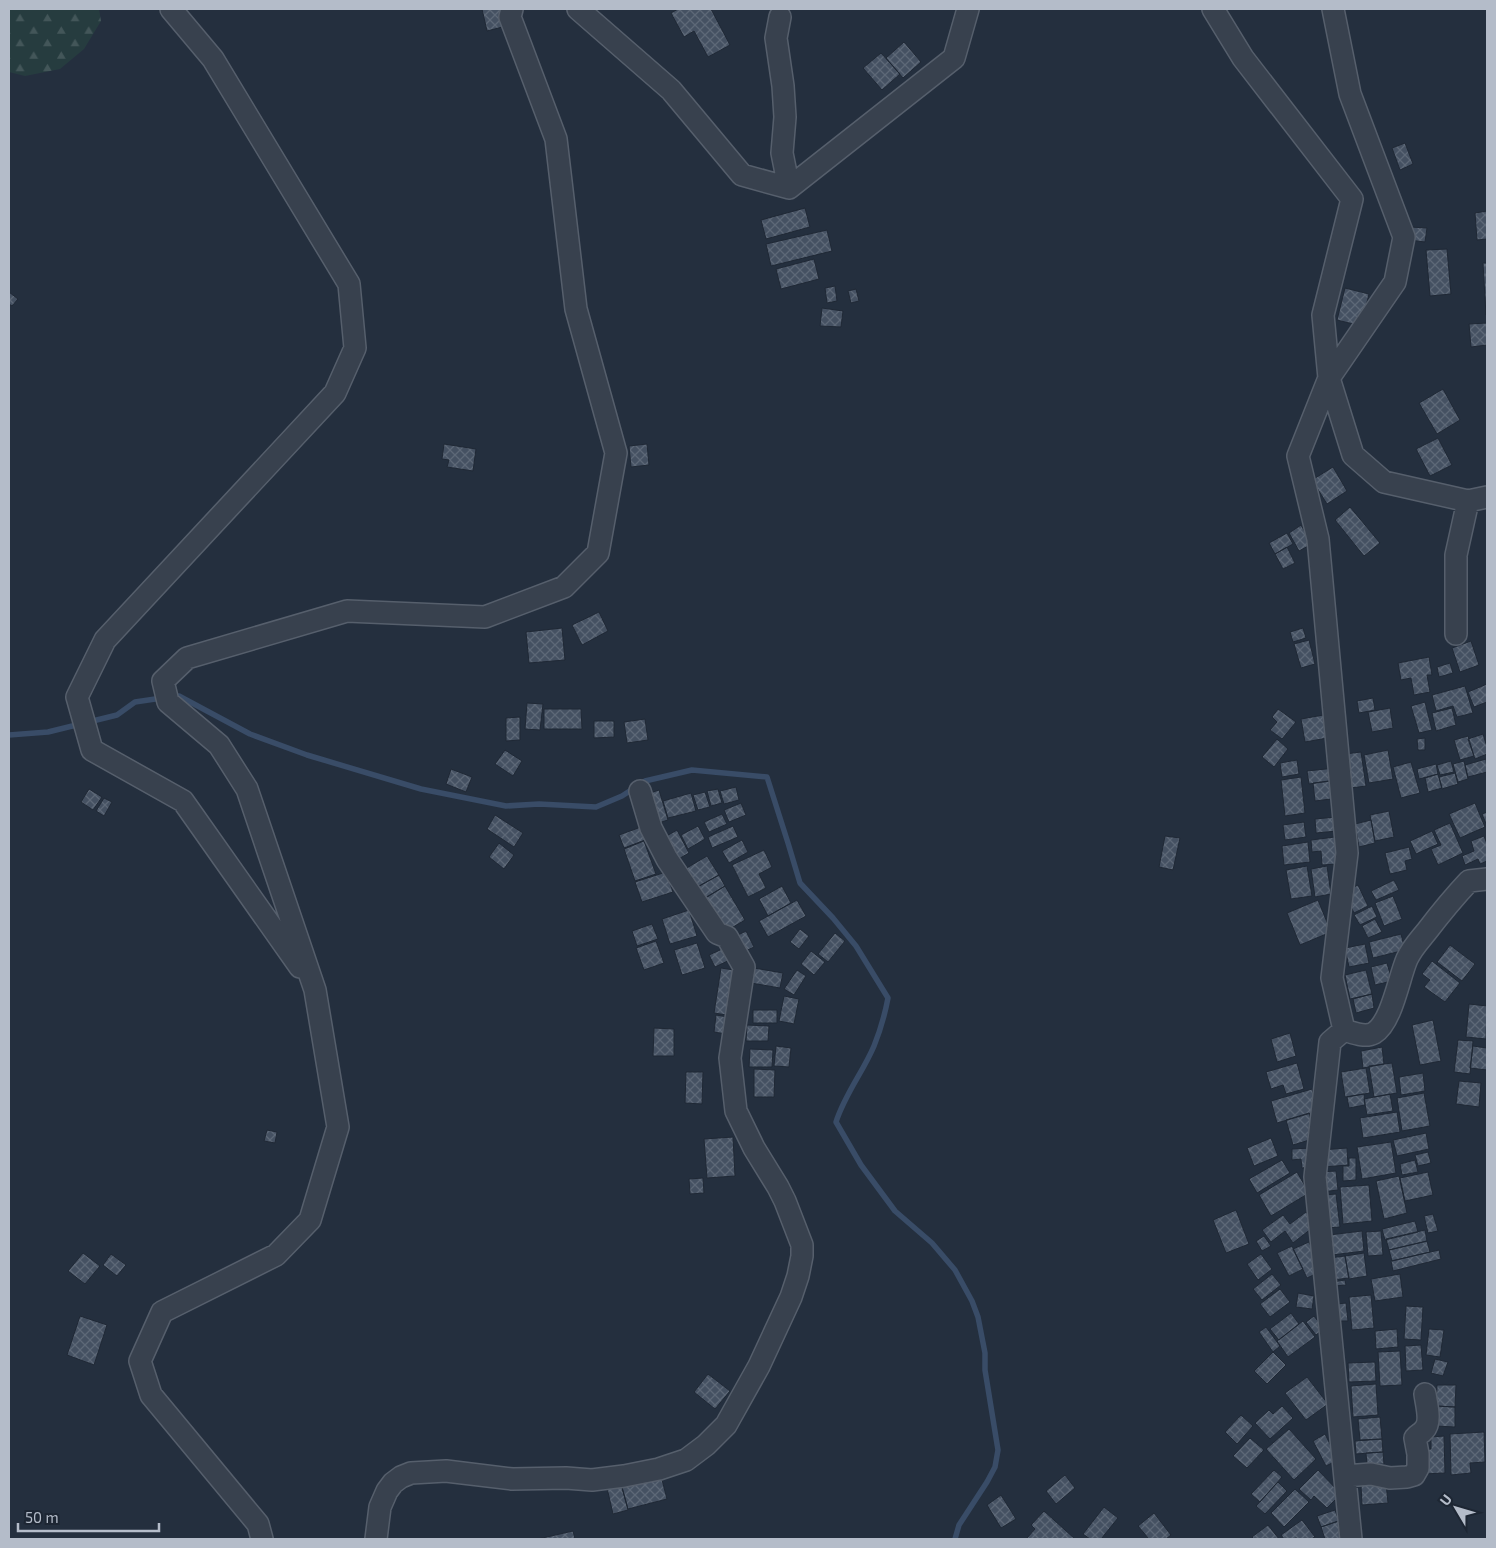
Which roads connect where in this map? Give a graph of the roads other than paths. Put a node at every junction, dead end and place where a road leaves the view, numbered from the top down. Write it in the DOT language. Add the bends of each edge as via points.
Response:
graph roads {
  1 [pos="171,9"];
  2 [pos="512,9"];
  3 [pos="578,9"];
  4 [pos="968,9"];
  5 [pos="1213,9"];
  6 [pos="1333,9"];
  7 [pos="780,17"];
  8 [pos="789,188"];
  9 [pos="1329,378"];
  10 [pos="1478,499"];
  11 [pos="1456,634"];
  12 [pos="640,791"];
  13 [pos="1487,879"];
  14 [pos="315,990"];
  15 [pos="1344,1030"];
  16 [pos="1425,1394"];
  17 [pos="1345,1476"];
  18 [pos="262,1539"];
  19 [pos="376,1539"];
  20 [pos="1351,1539"];
  1 -- 14 [label="street" via="213,59 349,284 355,348 336,393 105,640 77,696 92,750 183,801"];
  2 -- 14 [label="street" via="510,17 556,139 576,309 616,453 598,553 564,587 485,616 347,611 187,658 163,680 168,702 219,745 247,789"];
  3 -- 8 [label="street" via="671,90 742,175"];
  4 -- 8 [label="street" via="954,58"];
  5 -- 9 [label="street" via="1243,58 1352,199 1323,315"];
  6 -- 9 [label="street" via="1350,94 1404,237 1395,282"];
  7 -- 8 [label="street" via="776,38 785,117 782,153"];
  9 -- 10 [label="street" via="1352,454 1384,482"];
  9 -- 15 [label="street" via="1298,456 1318,540 1347,854 1332,978"];
  10 -- 11 [label="street" via="1456,555"];
  12 -- 19 [label="street" via="651,828 667,859 717,933 727,938 744,967 730,1058 736,1111 778,1187 802,1246 791,1297 759,1366 726,1425 686,1460 659,1469 592,1480 512,1479 446,1471 411,1473 387,1491 380,1507"];
  13 -- 15 [label="street" via="1469,881 1413,946 1379,1029 1366,1036"];
  14 -- 18 [label="street" via="338,1127 310,1220 276,1255 162,1312 140,1361 151,1395 258,1524"];
  15 -- 17 [label="street" via="1330,1042 1315,1178"];
  16 -- 17 [label="street" via="1428,1418 1427,1426 1415,1438 1418,1454 1416,1474 1390,1478 1371,1474"];
  17 -- 20 [label="street"];
}
